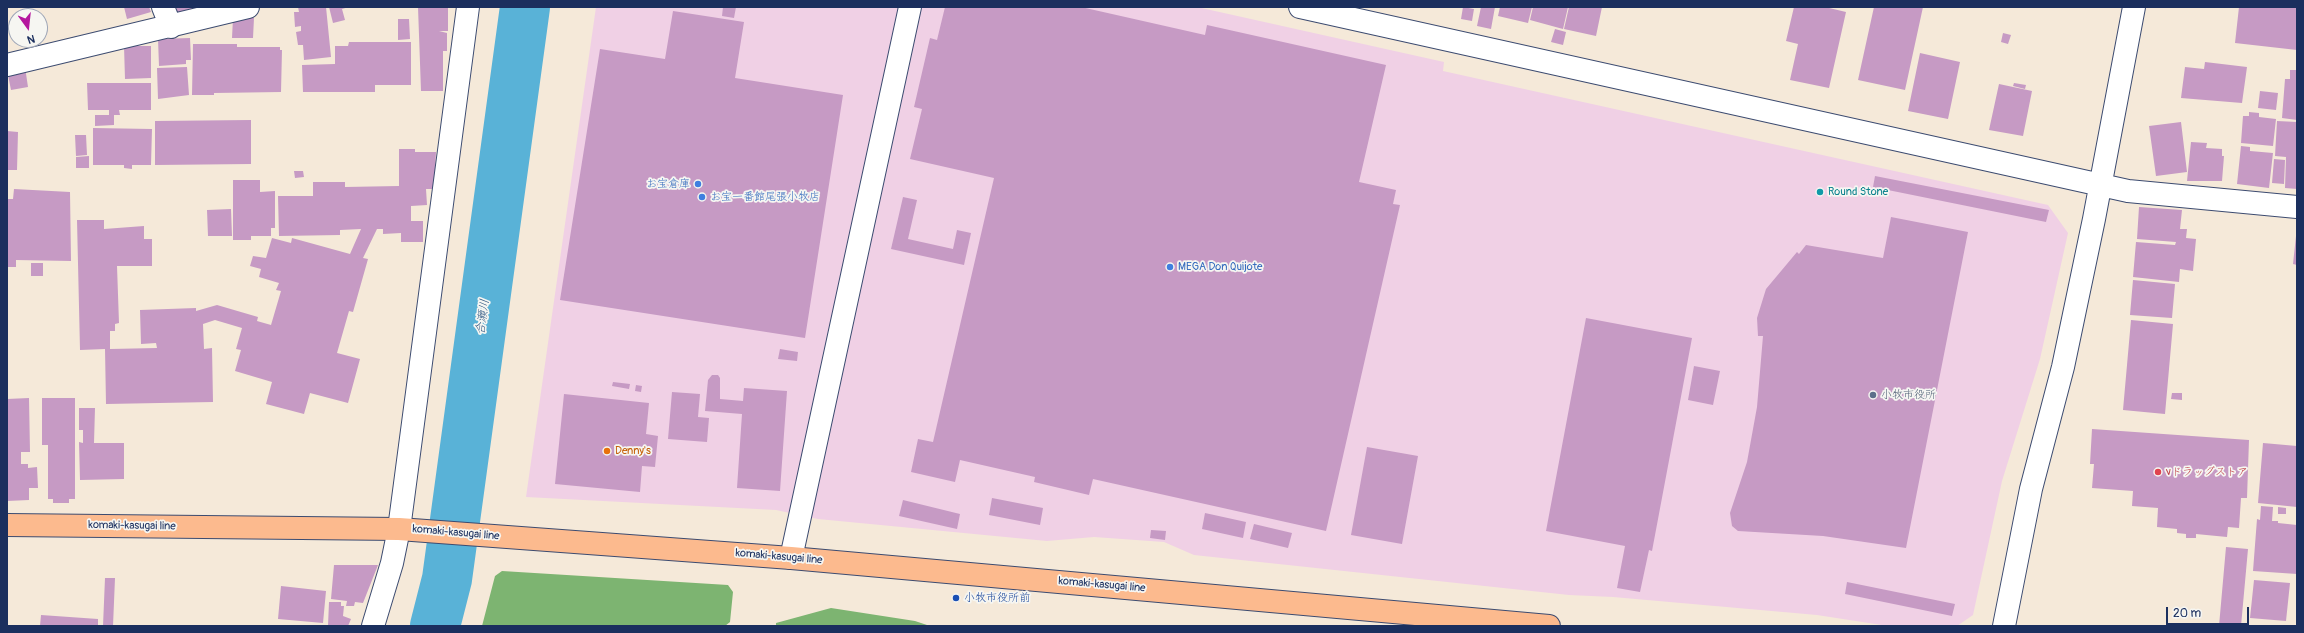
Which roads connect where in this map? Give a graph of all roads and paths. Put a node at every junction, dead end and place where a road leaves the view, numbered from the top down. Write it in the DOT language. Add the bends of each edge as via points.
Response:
graph roads {
  1 [pos="163,7"];
  2 [pos="248,7"];
  3 [pos="468,7"];
  4 [pos="910,7"];
  5 [pos="1300,7"];
  6 [pos="2134,7"];
  7 [pos="171,27"];
  8 [pos="7,65"];
  9 [pos="2100,184"];
  10 [pos="2297,207"];
  11 [pos="7,525"];
  12 [pos="399,529"];
  13 [pos="791,558"];
  14 [pos="374,626"];
  15 [pos="1549,626"];
  16 [pos="2004,626"];
  1 -- 7 [label="street"];
  2 -- 7 [label="street"];
  3 -- 12 [label="street"];
  4 -- 13 [label="street"];
  5 -- 9 [label="street"];
  6 -- 9 [label="street"];
  7 -- 8 [label="street"];
  9 -- 10 [label="street" via="2128,191"];
  9 -- 16 [label="street" via="2063,367 2031,489"];
  11 -- 12 [label="main road, komaki-kasugai line"];
  12 -- 13 [label="main road, komaki-kasugai line"];
  12 -- 14 [label="street"];
  13 -- 15 [label="main road, komaki-kasugai line"];
}
